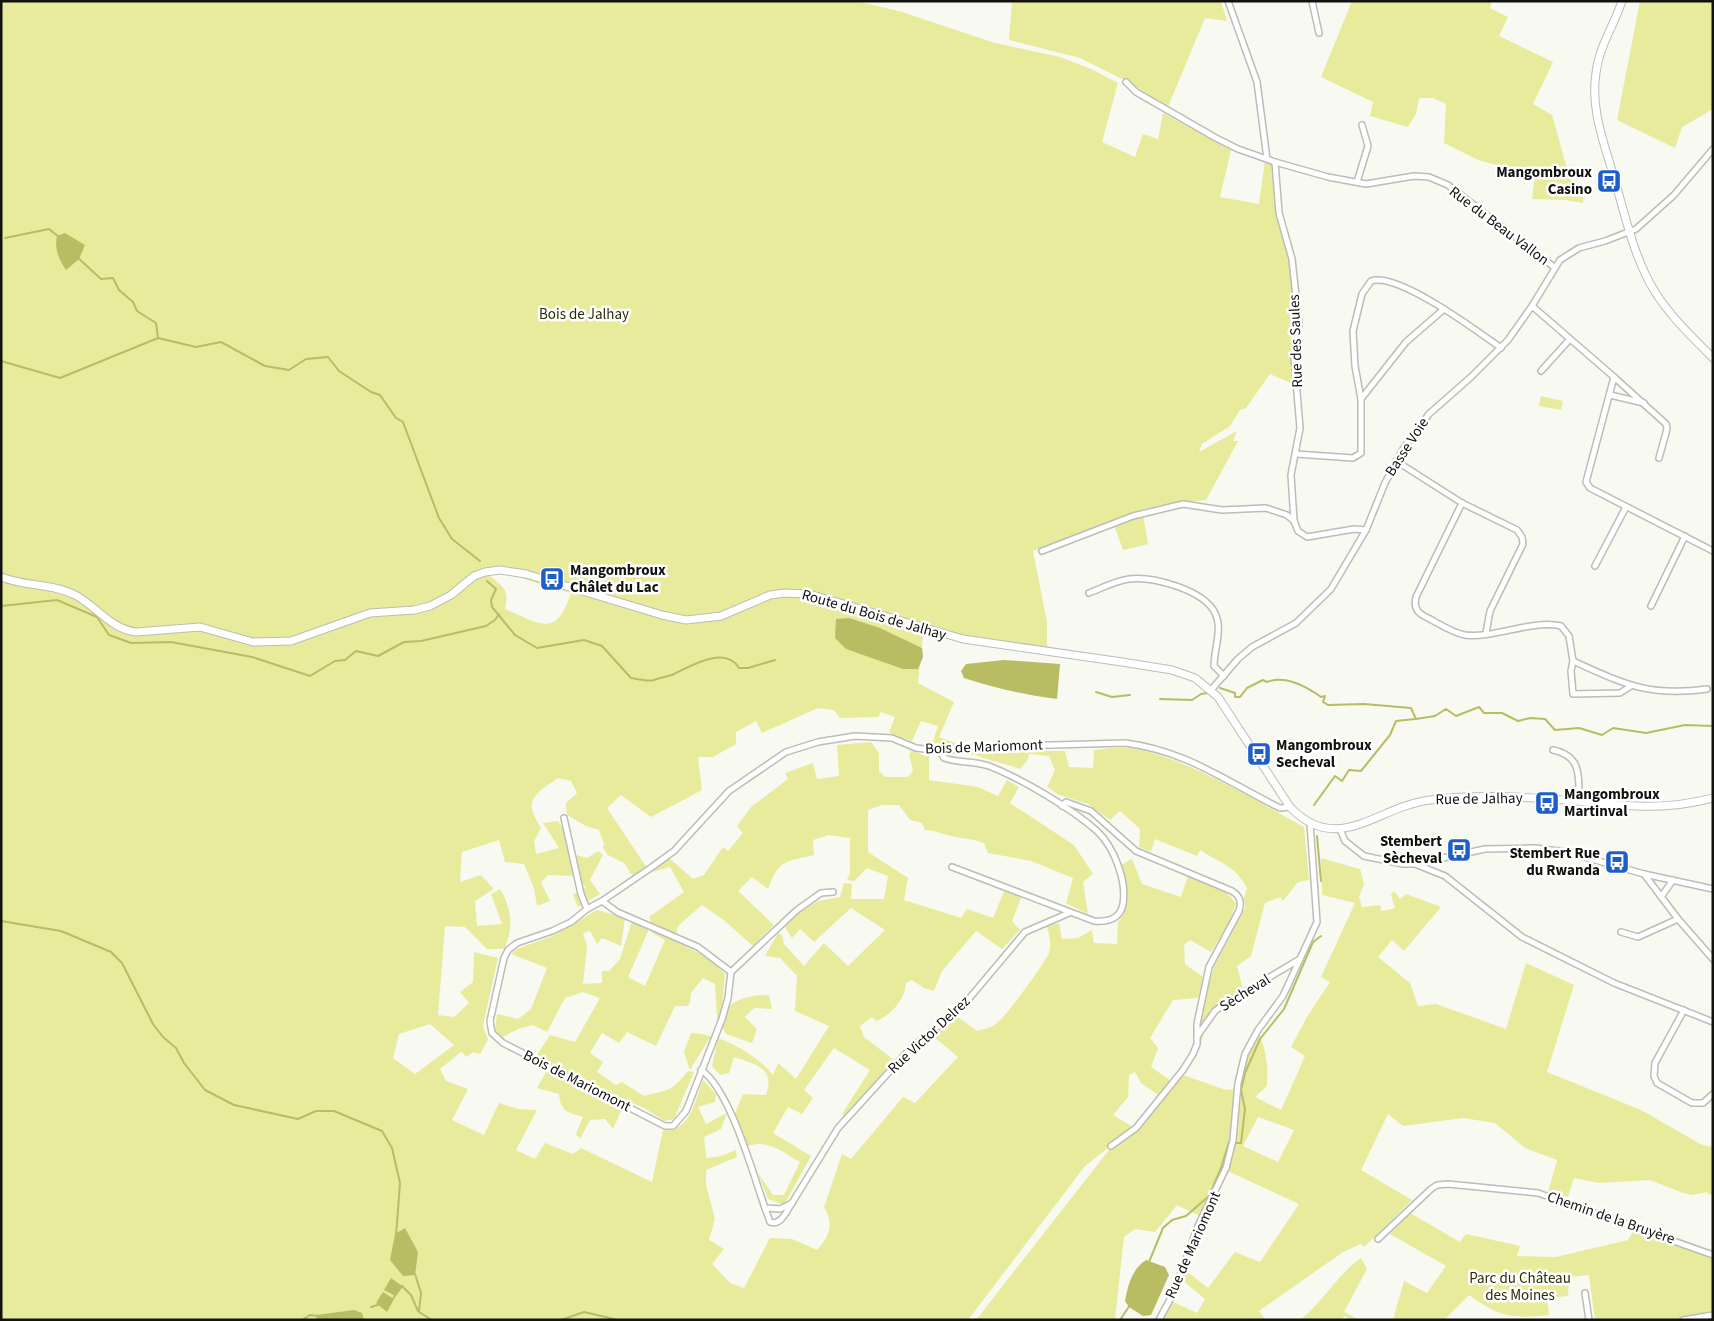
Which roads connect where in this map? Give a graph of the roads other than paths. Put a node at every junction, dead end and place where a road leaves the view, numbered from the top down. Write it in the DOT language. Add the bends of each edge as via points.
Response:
graph roads {
  1 [pos="1228,1"];
  2 [pos="1312,1"];
  3 [pos="1622,1"];
  4 [pos="1319,34"];
  5 [pos="1126,82"];
  6 [pos="1362,125"];
  7 [pos="1713,149"];
  8 [pos="1267,159"];
  9 [pos="1275,162"];
  10 [pos="1357,182"];
  11 [pos="1630,233"];
  12 [pos="1554,267"];
  13 [pos="1532,306"];
  14 [pos="1444,309"];
  15 [pos="1570,339"];
  16 [pos="1502,348"];
  17 [pos="1713,358"];
  18 [pos="1541,371"];
  19 [pos="1614,377"];
  20 [pos="1610,396"];
  21 [pos="1361,399"];
  22 [pos="1646,404"];
  23 [pos="1296,454"];
  24 [pos="1659,458"];
  25 [pos="1396,461"];
  26 [pos="1462,503"];
  27 [pos="1626,507"];
  28 [pos="1294,521"];
  29 [pos="1366,530"];
  30 [pos="1685,536"];
  31 [pos="1042,551"];
  32 [pos="1713,551"];
  33 [pos="1595,566"];
  34 [pos="1,577"];
  35 [pos="1089,593"];
  36 [pos="1650,606"];
  37 [pos="1486,633"];
  38 [pos="1573,661"];
  39 [pos="1224,676"];
  40 [pos="1632,686"];
  41 [pos="1706,689"];
  42 [pos="1211,690"];
  43 [pos="1553,750"];
  44 [pos="940,751"];
  45 [pos="1713,798"];
  46 [pos="1578,802"];
  47 [pos="1062,806"];
  48 [pos="1290,807"];
  49 [pos="564,818"];
  50 [pos="1310,824"];
  51 [pos="1340,829"];
  52 [pos="1415,864"];
  53 [pos="952,867"];
  54 [pos="1644,874"];
  55 [pos="1673,880"];
  56 [pos="1713,889"];
  57 [pos="832,892"];
  58 [pos="1661,896"];
  59 [pos="602,902"];
  60 [pos="587,909"];
  61 [pos="1069,913"];
  62 [pos="1678,919"];
  63 [pos="1621,932"];
  64 [pos="1301,959"];
  65 [pos="1713,959"];
  66 [pos="731,972"];
  67 [pos="1684,1010"];
  68 [pos="1713,1022"];
  69 [pos="1198,1035"];
  70 [pos="701,1070"];
  71 [pos="1713,1094"];
  72 [pos="1111,1146"];
  73 [pos="792,1203"];
  74 [pos="765,1208"];
  75 [pos="1378,1239"];
  76 [pos="1713,1254"];
  77 [pos="1586,1293"];
  78 [pos="1713,1315"];
  79 [pos="1159,1320"];
  80 [pos="1589,1320"];
  81 [pos="1683,1320"];
  1 -- 8 [label="street" via="1258,82"];
  2 -- 4 [label="street"];
  3 -- 11 [label="main road" via="1599,55 1594,96"];
  5 -- 8 [label="street, Rue du Beau Vallon" via="1136,92 1216,138"];
  6 -- 10 [label="street" via="1368,146"];
  7 -- 11 [label="street" via="1674,195"];
  8 -- 9 [label="street, Rue du Beau Vallon"];
  9 -- 10 [label="street, Rue du Beau Vallon"];
  9 -- 23 [label="street, Rue des Saules" via="1279,213 1292,259 1298,308 1294,357 1300,428"];
  10 -- 12 [label="street, Rue du Beau Vallon" via="1366,184 1414,176 1429,177 1448,185"];
  11 -- 12 [label="street, Basse Voie" via="1579,248"];
  11 -- 17 [label="main road" via="1654,291 1676,320"];
  12 -- 13 [label="street, Basse Voie"];
  13 -- 15 [label="street"];
  13 -- 16 [label="street, Basse Voie"];
  14 -- 16 [label="street"];
  14 -- 21 [label="street" via="1406,342"];
  14 -- 21 [label="street" via="1384,279 1371,281 1365,287 1353,331"];
  15 -- 18 [label="street"];
  15 -- 19 [label="street"];
  16 -- 25 [label="street, Basse Voie" via="1429,414"];
  19 -- 20 [label="street"];
  19 -- 22 [label="street"];
  20 -- 22 [label="street"];
  20 -- 27 [label="street" via="1586,482 1590,488"];
  21 -- 23 [label="street" via="1362,450 1358,456"];
  22 -- 24 [label="street" via="1663,419 1667,428"];
  23 -- 28 [label="street, Rue des Saules" via="1291,475"];
  25 -- 26 [label="street"];
  25 -- 29 [label="street, Basse Voie"];
  26 -- 37 [label="street" via="1517,530 1522,536 1523,544 1490,611"];
  26 -- 37 [label="street" via="1414,604 1418,614 1452,630 1468,635"];
  27 -- 30 [label="street"];
  27 -- 33 [label="street"];
  28 -- 29 [label="street" via="1298,531 1307,537 1354,528"];
  28 -- 31 [label="street" via="1266,508 1222,510 1183,504 1132,516"];
  29 -- 39 [label="street, Basse Voie" via="1342,572 1315,606 1296,623 1252,647"];
  30 -- 32 [label="street"];
  30 -- 36 [label="street"];
  34 -- 42 [label="main road, Route du Bois de Jalhay" via="72,594 126,630 200,627 270,643 306,637 370,613 425,608 445,599 474,576 500,570 526,574 686,620 721,616 770,595 809,594 963,639 1178,672 1195,678"];
  35 -- 39 [label="street" via="1131,579 1157,581 1190,591 1215,613 1218,625 1214,666"];
  37 -- 38 [label="street" via="1561,626 1569,636"];
  38 -- 40 [label="street"];
  38 -- 40 [label="street" via="1573,694 1620,692"];
  39 -- 42 [label="street, Basse Voie"];
  40 -- 41 [label="street" via="1670,692"];
  42 -- 48 [label="main road, Route du Bois de Jalhay"];
  43 -- 46 [label="street" via="1568,755 1574,761"];
  44 -- 47 [label="street" via="944,758 950,760 988,766"];
  44 -- 48 [label="street, Bois de Mariomont" via="1124,743 1147,746 1190,760 1280,808"];
  44 -- 59 [label="street, Bois de Mariomont" via="916,748 892,738 855,736 818,742 786,752 728,791 674,851"];
  45 -- 46 [label="main road, Rue de Jalhay" via="1649,808"];
  46 -- 51 [label="main road, Rue de Jalhay" via="1486,796 1428,800 1404,805 1356,826"];
  47 -- 61 [label="street" via="1098,832 1110,848 1123,888 1122,909 1109,921 1094,921"];
  47 -- 69 [label="street" via="1066,802 1081,806 1101,818 1136,851 1214,882 1240,898 1240,911 1209,967 1197,1024"];
  48 -- 50 [label="main road"];
  49 -- 60 [label="street"];
  50 -- 51 [label="main road" via="1324,829"];
  50 -- 64 [label="street, Rue de Mariomont" via="1318,913"];
  51 -- 52 [label="street" via="1345,841 1364,856"];
  52 -- 54 [label="street" via="1485,849 1535,848 1567,852"];
  52 -- 67 [label="street" via="1445,876 1522,937 1614,983"];
  53 -- 61 [label="street" via="1060,906"];
  54 -- 55 [label="street"];
  54 -- 58 [label="street"];
  55 -- 56 [label="street"];
  55 -- 58 [label="street"];
  57 -- 66 [label="street" via="821,893 797,910"];
  58 -- 62 [label="street"];
  59 -- 60 [label="street, Bois de Mariomont"];
  59 -- 66 [label="street" via="617,912 698,947"];
  60 -- 70 [label="street, Bois de Mariomont" via="552,932 517,943 508,950 490,1021 492,1033 503,1044 665,1126 679,1122"];
  61 -- 73 [label="street, Rue Victor Delrez" via="1025,932 962,1008 904,1056 838,1128"];
  62 -- 63 [label="street" via="1638,937"];
  62 -- 65 [label="street"];
  64 -- 69 [label="street, Sècheval" via="1223,1005"];
  64 -- 79 [label="street, Rue de Mariomont" via="1283,996 1245,1054 1226,1168"];
  66 -- 70 [label="street, Bois de Mariomont" via="725,1011"];
  67 -- 68 [label="street"];
  67 -- 71 [label="street" via="1655,1063 1654,1076 1657,1083 1692,1103 1703,1103"];
  69 -- 72 [label="street" via="1193,1054 1183,1070 1136,1128"];
  70 -- 74 [label="street, Rue Victor Delrez" via="710,1075 722,1095"];
  73 -- 74 [label="street" via="780,1209"];
  73 -- 74 [label="street, Rue Victor Delrez" via="775,1224 770,1222"];
  75 -- 76 [label="street, Chemin de la Bruyère" via="1431,1189 1448,1184 1538,1193"];
  77 -- 80 [label="street"];
  78 -- 81 [label="street"];
}
